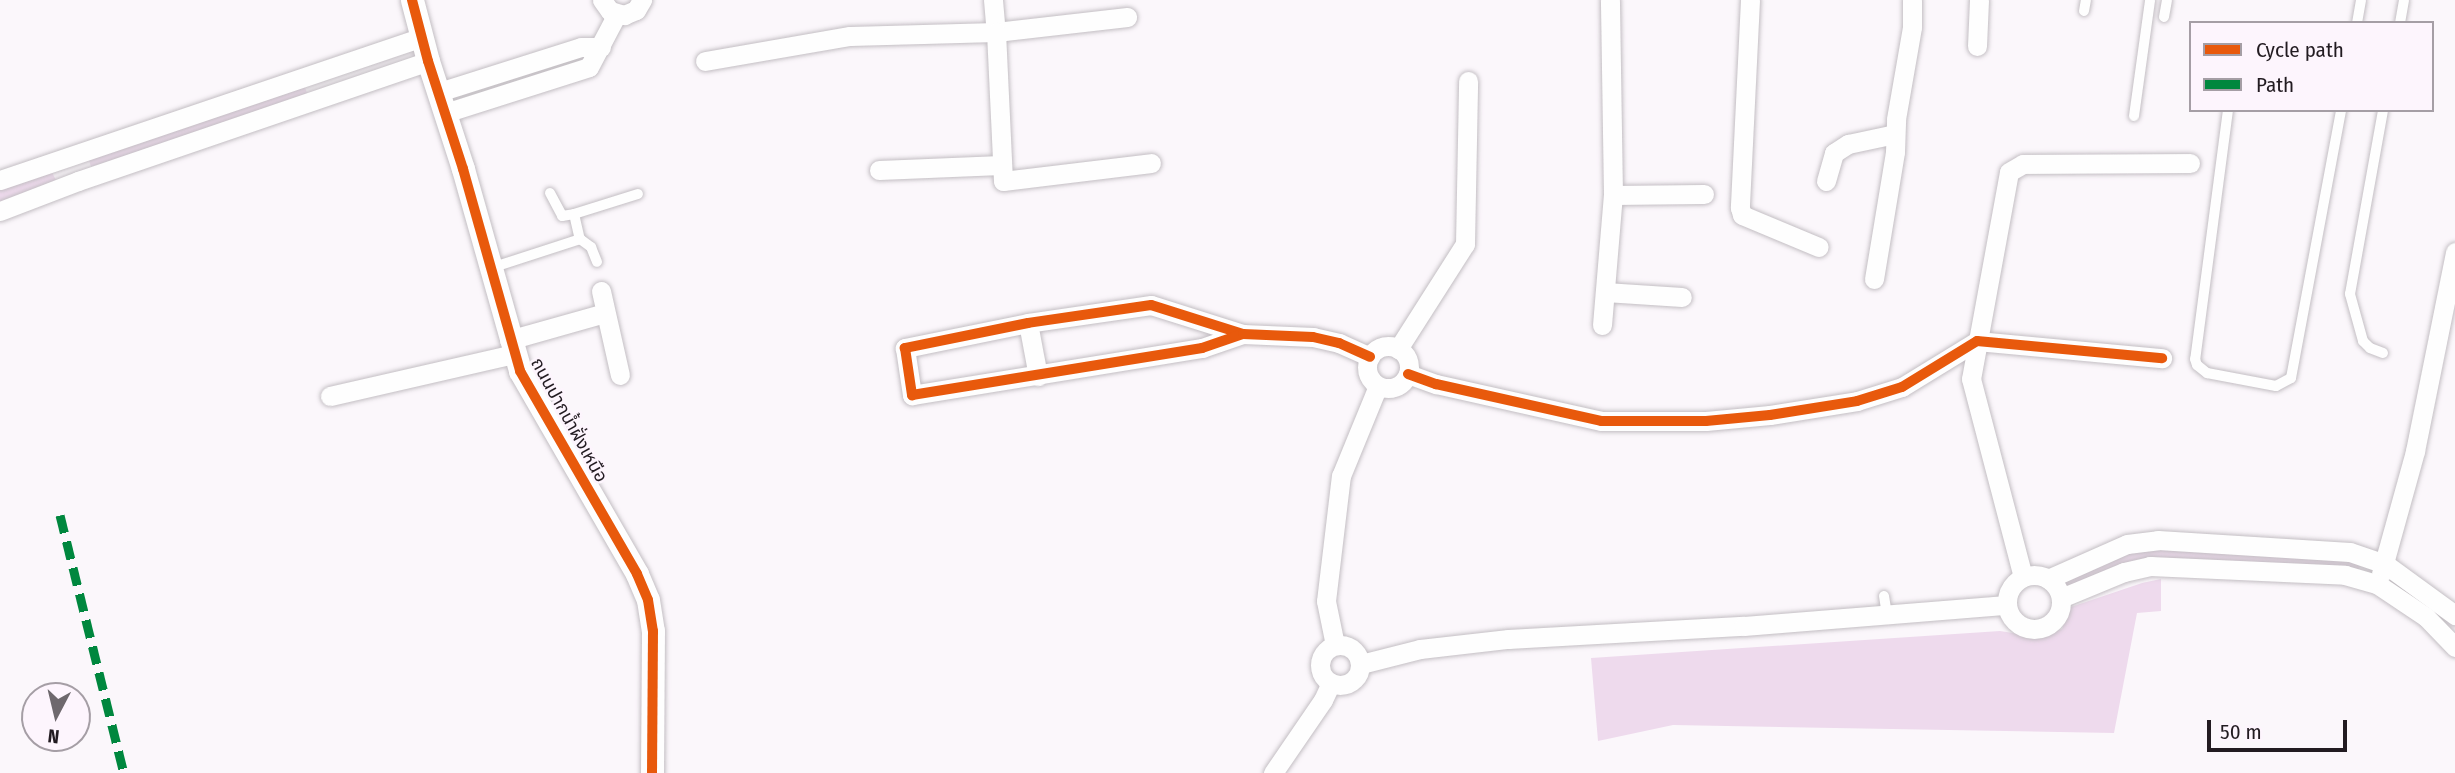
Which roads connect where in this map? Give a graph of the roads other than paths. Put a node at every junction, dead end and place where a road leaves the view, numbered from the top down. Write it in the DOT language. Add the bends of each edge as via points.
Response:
graph roads {
  1 [pos="412,0"];
  2 [pos="602,0"];
  3 [pos="642,0"];
  4 [pos="993,0"];
  5 [pos="1610,0"];
  6 [pos="1750,0"];
  7 [pos="1912,0"];
  8 [pos="1979,0"];
  9 [pos="2150,0"];
  10 [pos="2167,0"];
  11 [pos="2359,0"];
  12 [pos="2404,0"];
  13 [pos="617,14"];
  14 [pos="1127,17"];
  15 [pos="2164,17"];
  16 [pos="2357,21"];
  17 [pos="2400,21"];
  18 [pos="996,32"];
  19 [pos="422,37"];
  20 [pos="1977,46"];
  21 [pos="428,61"];
  22 [pos="705,61"];
  23 [pos="1468,81"];
  24 [pos="442,102"];
  25 [pos="2228,112"];
  26 [pos="2341,112"];
  27 [pos="2383,112"];
  28 [pos="2134,116"];
  29 [pos="1895,134"];
  30 [pos="68,155"];
  31 [pos="1151,163"];
  32 [pos="2190,163"];
  33 [pos="1001,165"];
  34 [pos="879,170"];
  35 [pos="0,180"];
  36 [pos="78,181"];
  37 [pos="1826,181"];
  38 [pos="550,193"];
  39 [pos="638,194"];
  40 [pos="1704,194"];
  41 [pos="1613,195"];
  42 [pos="0,211"];
  43 [pos="574,215"];
  44 [pos="580,239"];
  45 [pos="1819,247"];
  46 [pos="2455,252"];
  47 [pos="597,262"];
  48 [pos="490,268"];
  49 [pos="1874,279"];
  50 [pos="601,291"];
  51 [pos="1605,292"];
  52 [pos="1682,297"];
  53 [pos="605,313"];
  54 [pos="1028,323"];
  55 [pos="1602,325"];
  56 [pos="1243,334"];
  57 [pos="1978,341"];
  58 [pos="511,347"];
  59 [pos="1398,349"];
  60 [pos="2383,353"];
  61 [pos="1370,357"];
  62 [pos="2162,358"];
  63 [pos="1408,373"];
  64 [pos="620,375"];
  65 [pos="1038,376"];
  66 [pos="1378,386"];
  67 [pos="330,396"];
  68 [pos="2385,564"];
  69 [pos="2023,577"];
  70 [pos="2049,579"];
  71 [pos="2377,584"];
  72 [pos="2061,598"];
  73 [pos="2006,605"];
  74 [pos="2455,615"];
  75 [pos="1335,645"];
  76 [pos="2455,647"];
  77 [pos="1361,664"];
  78 [pos="1331,682"];
  79 [pos="653,773"];
  80 [pos="1273,773"];
  1 -- 19 [label="street, ถนนปากน้ำฝั่งเหนือ"];
  2 -- 13 [label="street"];
  3 -- 13 [label="street" via="630,13"];
  4 -- 18 [label="street"];
  5 -- 41 [label="street"];
  6 -- 45 [label="street" via="1740,208 1742,215"];
  7 -- 29 [label="street"];
  8 -- 20 [label="street"];
  9 -- 28 [label="lane"];
  10 -- 15 [label="lane"];
  11 -- 16 [label="lane"];
  12 -- 17 [label="lane"];
  13 -- 24 [label="street" via="601,47 581,47"];
  14 -- 18 [label="street"];
  18 -- 22 [label="street" via="850,36"];
  18 -- 33 [label="street"];
  19 -- 21 [label="street, ถนนปากน้ำฝั่งเหนือ"];
  19 -- 30 [label="street"];
  21 -- 24 [label="street, ถนนปากน้ำฝั่งเหนือ"];
  21 -- 36 [label="street"];
  23 -- 59 [label="street" via="1465,244"];
  24 -- 48 [label="street, ถนนปากน้ำฝั่งเหนือ"];
  25 -- 26 [label="lane" via="2194,359 2207,373 2276,386 2291,379"];
  27 -- 60 [label="lane" via="2350,294 2363,341"];
  29 -- 37 [label="street" via="1848,144 1834,153"];
  29 -- 49 [label="street" via="1887,214"];
  30 -- 35 [label="street"];
  30 -- 36 [label="street"];
  31 -- 33 [label="street" via="1003,181"];
  32 -- 57 [label="street" via="2024,164 2009,172"];
  33 -- 34 [label="street"];
  36 -- 42 [label="street"];
  38 -- 43 [label="lane" via="562,216"];
  39 -- 43 [label="lane"];
  40 -- 41 [label="street"];
  41 -- 51 [label="street"];
  43 -- 44 [label="lane"];
  44 -- 47 [label="lane" via="591,247"];
  44 -- 48 [label="lane"];
  46 -- 68 [label="street" via="2415,452"];
  48 -- 58 [label="street, ถนนปากน้ำฝั่งเหนือ"];
  50 -- 53 [label="street"];
  51 -- 52 [label="street"];
  51 -- 55 [label="street"];
  53 -- 58 [label="street"];
  53 -- 64 [label="street"];
  54 -- 56 [label="street" via="1151,305"];
  54 -- 65 [label="street"];
  54 -- 65 [label="street" via="905,348 912,395"];
  56 -- 61 [label="street" via="1313,337"];
  56 -- 65 [label="street" via="1202,348"];
  57 -- 62 [label="street"];
  57 -- 63 [label="street" via="1902,387 1857,401 1706,421 1601,421 1447,387"];
  57 -- 69 [label="street" via="1971,379"];
  58 -- 67 [label="street"];
  58 -- 79 [label="street, ถนนปากน้ำฝั่งเหนือ" via="520,371 638,574 648,600 653,631"];
  59 -- 61 [label="street" via="1380,348"];
  59 -- 63 [label="street" via="1409,361"];
  61 -- 66 [label="street" via="1369,376"];
  63 -- 66 [label="street" via="1396,387"];
  66 -- 75 [label="street" via="1341,476 1326,600"];
  68 -- 70 [label="street" via="2350,552 2158,540 2127,544"];
  68 -- 71 [label="street"];
  68 -- 74 [label="street"];
  69 -- 70 [label="street"];
  69 -- 73 [label="street" via="2011,586"];
  70 -- 72 [label="street"];
  71 -- 72 [label="street" via="2345,575 2150,566"];
  71 -- 76 [label="street" via="2426,617"];
  72 -- 73 [label="street" via="2056,618 2038,629 2018,625"];
  73 -- 77 [label="street" via="1885,605 1508,639 1420,649"];
  75 -- 77 [label="street" via="1351,648"];
  75 -- 78 [label="street" via="1320,660 1322,673"];
  77 -- 78 [label="street" via="1351,682"];
  78 -- 80 [label="street"];
}
